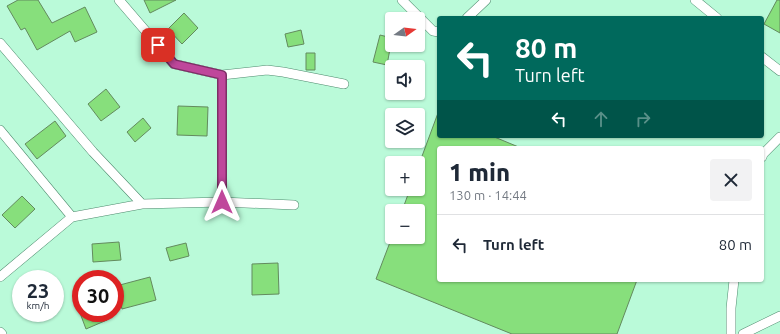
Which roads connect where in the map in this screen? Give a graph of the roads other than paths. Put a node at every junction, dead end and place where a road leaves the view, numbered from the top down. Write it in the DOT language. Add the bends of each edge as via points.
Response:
graph roads {
  1 [pos="119,0"];
  2 [pos="402,0"];
  3 [pos="486,0"];
  4 [pos="696,0"];
  5 [pos="469,16"];
  6 [pos="715,16"];
  7 [pos="437,32"];
  8 [pos="0,43"];
  9 [pos="764,58"];
  10 [pos="780,70"];
  11 [pos="222,75"];
  12 [pos="344,84"];
  13 [pos="0,130"];
  14 [pos="780,137"];
  15 [pos="764,153"];
  16 [pos="222,202"];
  17 [pos="142,204"];
  18 [pos="294,205"];
  19 [pos="72,217"];
  20 [pos="0,277"];
  21 [pos="734,282"];
  22 [pos="780,316"];
  23 [pos="731,334"];
  24 [pos="743,334"];
  1 -- 11 [label="street" via="174,64"];
  2 -- 7 [label="street" via="433,31"];
  3 -- 5 [label="street"];
  4 -- 6 [label="street"];
  8 -- 17 [label="street" via="93,152"];
  9 -- 10 [label="street"];
  11 -- 12 [label="street" via="267,70"];
  11 -- 16 [label="street"];
  13 -- 19 [label="street"];
  14 -- 15 [label="street"];
  16 -- 17 [label="street"];
  16 -- 18 [label="street"];
  17 -- 19 [label="street"];
  19 -- 20 [label="street"];
  21 -- 23 [label="street"];
  22 -- 24 [label="street"];
}
